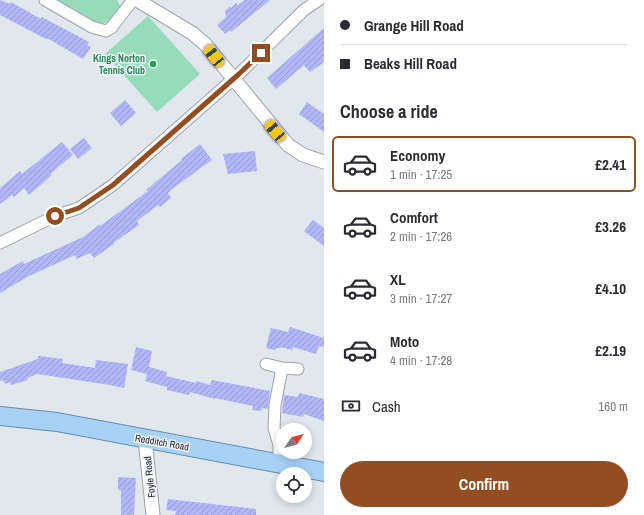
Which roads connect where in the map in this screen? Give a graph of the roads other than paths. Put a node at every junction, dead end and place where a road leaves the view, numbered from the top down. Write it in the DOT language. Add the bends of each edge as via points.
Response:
graph roads {
  1 [pos="45,0"];
  2 [pos="133,0"];
  3 [pos="137,0"];
  4 [pos="319,0"];
  5 [pos="232,79"];
  6 [pos="324,162"];
  7 [pos="0,243"];
  8 [pos="266,364"];
  9 [pos="282,368"];
  10 [pos="298,369"];
  11 [pos="0,416"];
  12 [pos="145,440"];
  13 [pos="279,463"];
  14 [pos="324,472"];
  15 [pos="153,515"];
  1 -- 2 [label="street" via="92,27 106,32 112,28"];
  3 -- 5 [label="street" via="192,33 205,44"];
  4 -- 5 [label="street" via="304,10"];
  5 -- 6 [label="street" via="288,145 303,155"];
  5 -- 7 [label="street" via="113,185 79,208 55,216"];
  8 -- 9 [label="street"];
  9 -- 10 [label="street"];
  9 -- 13 [label="street" via="274,420 279,445"];
  11 -- 12 [label="highway, Redditch Road" via="57,422"];
  12 -- 13 [label="highway, Redditch Road"];
  12 -- 15 [label="street, Foyle Road"];
  13 -- 14 [label="highway, Redditch Road"];
}
